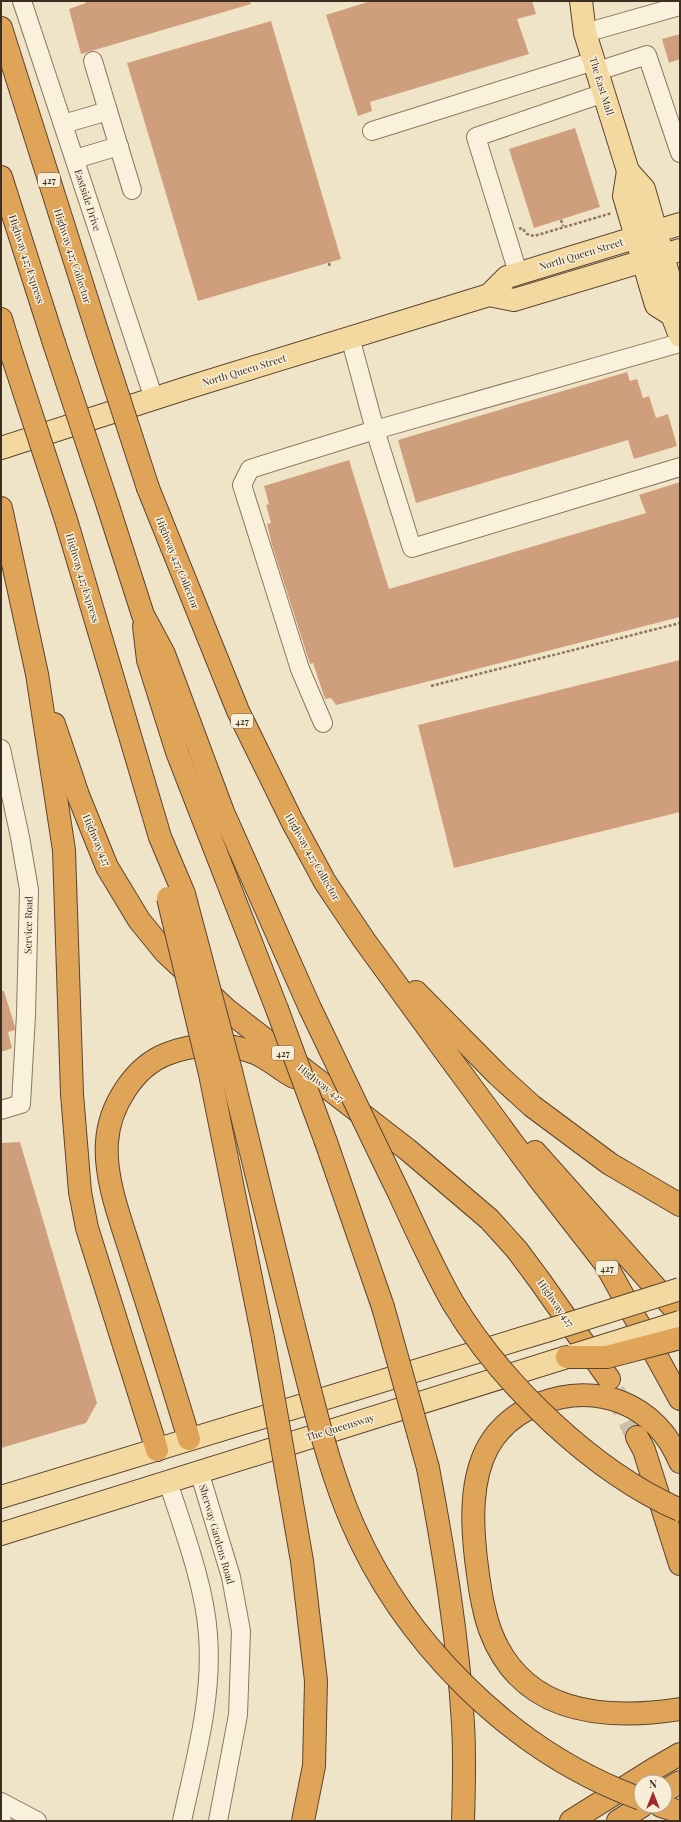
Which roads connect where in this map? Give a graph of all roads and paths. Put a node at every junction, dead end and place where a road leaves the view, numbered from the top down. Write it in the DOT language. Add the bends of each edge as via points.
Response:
graph roads {
  1 [pos="581,1"];
  2 [pos="28,4"];
  3 [pos="680,6"];
  4 [pos="1,28"];
  5 [pos="585,33"];
  6 [pos="93,62"];
  7 [pos="596,66"];
  8 [pos="604,93"];
  9 [pos="108,111"];
  10 [pos="64,124"];
  11 [pos="372,131"];
  12 [pos="119,146"];
  13 [pos="680,153"];
  14 [pos="75,159"];
  15 [pos="1,177"];
  16 [pos="132,190"];
  17 [pos="615,212"];
  18 [pos="561,220"];
  19 [pos="680,224"];
  20 [pos="563,226"];
  21 [pos="504,230"];
  22 [pos="646,234"];
  23 [pos="662,256"];
  24 [pos="329,263"];
  25 [pos="330,267"];
  26 [pos="518,273"];
  27 [pos="489,295"];
  28 [pos="1,319"];
  29 [pos="680,336"];
  30 [pos="350,337"];
  31 [pos="680,343"];
  32 [pos="154,398"];
  33 [pos="375,430"];
  34 [pos="1,448"];
  35 [pos="680,467"];
  36 [pos="1,508"];
  37 [pos="143,615"];
  38 [pos="680,623"];
  39 [pos="37,674"];
  40 [pos="431,686"];
  41 [pos="323,723"];
  42 [pos="1,749"];
  43 [pos="176,896"];
  44 [pos="364,940"];
  45 [pos="447,1054"];
  46 [pos="1,1110"];
  47 [pos="408,1150"];
  48 [pos="680,1205"];
  49 [pos="680,1289"];
  50 [pos="680,1316"];
  51 [pos="680,1322"];
  52 [pos="680,1338"];
  53 [pos="567,1357"];
  54 [pos="608,1379"];
  55 [pos="680,1399"];
  56 [pos="637,1437"];
  57 [pos="189,1439"];
  58 [pos="157,1450"];
  59 [pos="680,1462"];
  60 [pos="199,1471"];
  61 [pos="168,1482"];
  62 [pos="1,1497"];
  63 [pos="680,1510"];
  64 [pos="1,1534"];
  65 [pos="680,1564"];
  66 [pos="680,1709"];
  67 [pos="680,1754"];
  68 [pos="633,1796"];
  69 [pos="673,1799"];
  70 [pos="1,1802"];
  71 [pos="633,1812"];
  72 [pos="680,1812"];
  73 [pos="37,1821"];
  74 [pos="182,1821"];
  75 [pos="218,1821"];
  76 [pos="303,1821"];
  77 [pos="463,1821"];
  78 [pos="571,1821"];
  79 [pos="618,1821"];
  1 -- 5 [label="main road, The East Mall"];
  2 -- 10 [label="street, Eastside Drive"];
  3 -- 5 [label="street"];
  4 -- 44 [label="highway, Highway 427 Collector / 427, bridge" via="148,488 238,711 295,828 325,882"];
  5 -- 7 [label="main road, The East Mall"];
  6 -- 9 [label="street"];
  7 -- 8 [label="main road, The East Mall"];
  7 -- 11 [label="street"];
  7 -- 13 [label="street" via="647,55"];
  8 -- 21 [label="street" via="476,137"];
  8 -- 22 [label="main road, The East Mall" via="628,171 644,189"];
  9 -- 10 [label="street"];
  9 -- 12 [label="street"];
  10 -- 14 [label="street, Eastside Drive"];
  12 -- 14 [label="street"];
  12 -- 16 [label="street"];
  14 -- 32 [label="street, Eastside Drive"];
  15 -- 37 [label="highway, Highway 427 Express, bridge"];
  17 -- 20 [label="path"];
  18 -- 20 [label="path"];
  19 -- 22 [label="main road, North Queen Street"];
  20 -- 21 [label="path" via="534,236 527,234 522,228"];
  21 -- 26 [label="street"];
  22 -- 23 [label="main road, The East Mall"];
  22 -- 26 [label="main road, North Queen Street"];
  23 -- 27 [label="main road, North Queen Street" via="514,300"];
  23 -- 29 [label="main road, The East Mall" via="675,298 672,315"];
  24 -- 25 [label="path"];
  26 -- 27 [label="main road, North Queen Street" via="507,277"];
  27 -- 30 [label="main road, North Queen Street"];
  28 -- 43 [label="highway, Highway 427 Express, bridge" via="66,520"];
  30 -- 32 [label="main road, North Queen Street"];
  30 -- 33 [label="street"];
  31 -- 33 [label="street"];
  32 -- 34 [label="main road, North Queen Street"];
  33 -- 35 [label="street" via="412,548"];
  33 -- 41 [label="street" via="250,469 242,485 300,669"];
  36 -- 39 [label="highway, 427"];
  37 -- 63 [label="highway, bridge" via="164,654 223,812 310,1008 453,1302 471,1329 537,1409 612,1471"];
  37 -- 77 [label="highway, bridge" via="148,660 177,752 326,1142 383,1307 428,1468 444,1551 456,1640 463,1725"];
  38 -- 40 [label="path"];
  39 -- 47 [label="highway, Highway 427 / 427" via="78,795 108,867 139,920 165,952 227,1010"];
  39 -- 58 [label="highway" via="64,850 72,1094 80,1192 87,1228"];
  42 -- 46 [label="street, Service Road" via="29,890 21,1104"];
  43 -- 68 [label="highway, bridge" via="232,1071 321,1429 347,1508 372,1562 409,1622 460,1681 506,1722 569,1765"];
  43 -- 76 [label="highway, bridge" via="263,1338 302,1561 316,1681 314,1766"];
  44 -- 45 [label="highway, Highway 427 Collector / 427"];
  44 -- 48 [label="highway" via="532,1106 610,1164"];
  45 -- 50 [label="highway"];
  45 -- 55 [label="highway, 427" via="605,1263"];
  47 -- 54 [label="highway, Highway 427 / 427" via="489,1219 517,1250"];
  47 -- 57 [label="highway" via="256,1054 236,1048 213,1045 181,1048 147,1066 125,1089 108,1132 110,1176"];
  49 -- 57 [label="main road, bridge"];
  51 -- 53 [label="main road, The Queensway, bridge"];
  52 -- 53 [label="highway, bridge" via="607,1357"];
  53 -- 60 [label="main road, The Queensway"];
  56 -- 65 [label="highway" via="644,1450"];
  57 -- 58 [label="main road"];
  57 -- 60 [label="main road, Sherway Gardens Road"];
  58 -- 61 [label="main road"];
  58 -- 62 [label="main road"];
  59 -- 66 [label="highway" via="662,1431 647,1417 620,1401 597,1395 574,1395 549,1400 530,1407 512,1419 503,1426 488,1447 477,1477 473,1530 480,1594 490,1630 504,1658 526,1684 557,1702 604,1714 645,1714"];
  60 -- 61 [label="main road, The Queensway"];
  60 -- 75 [label="street, Sherway Gardens Road" via="231,1577 241,1631 238,1715"];
  61 -- 64 [label="main road, The Queensway"];
  61 -- 74 [label="street" via="201,1592 208,1634 209,1676 202,1728"];
  67 -- 78 [label="highway"];
  69 -- 72 [label="highway"];
  70 -- 73 [label="street"];
  71 -- 79 [label="highway"];
}
